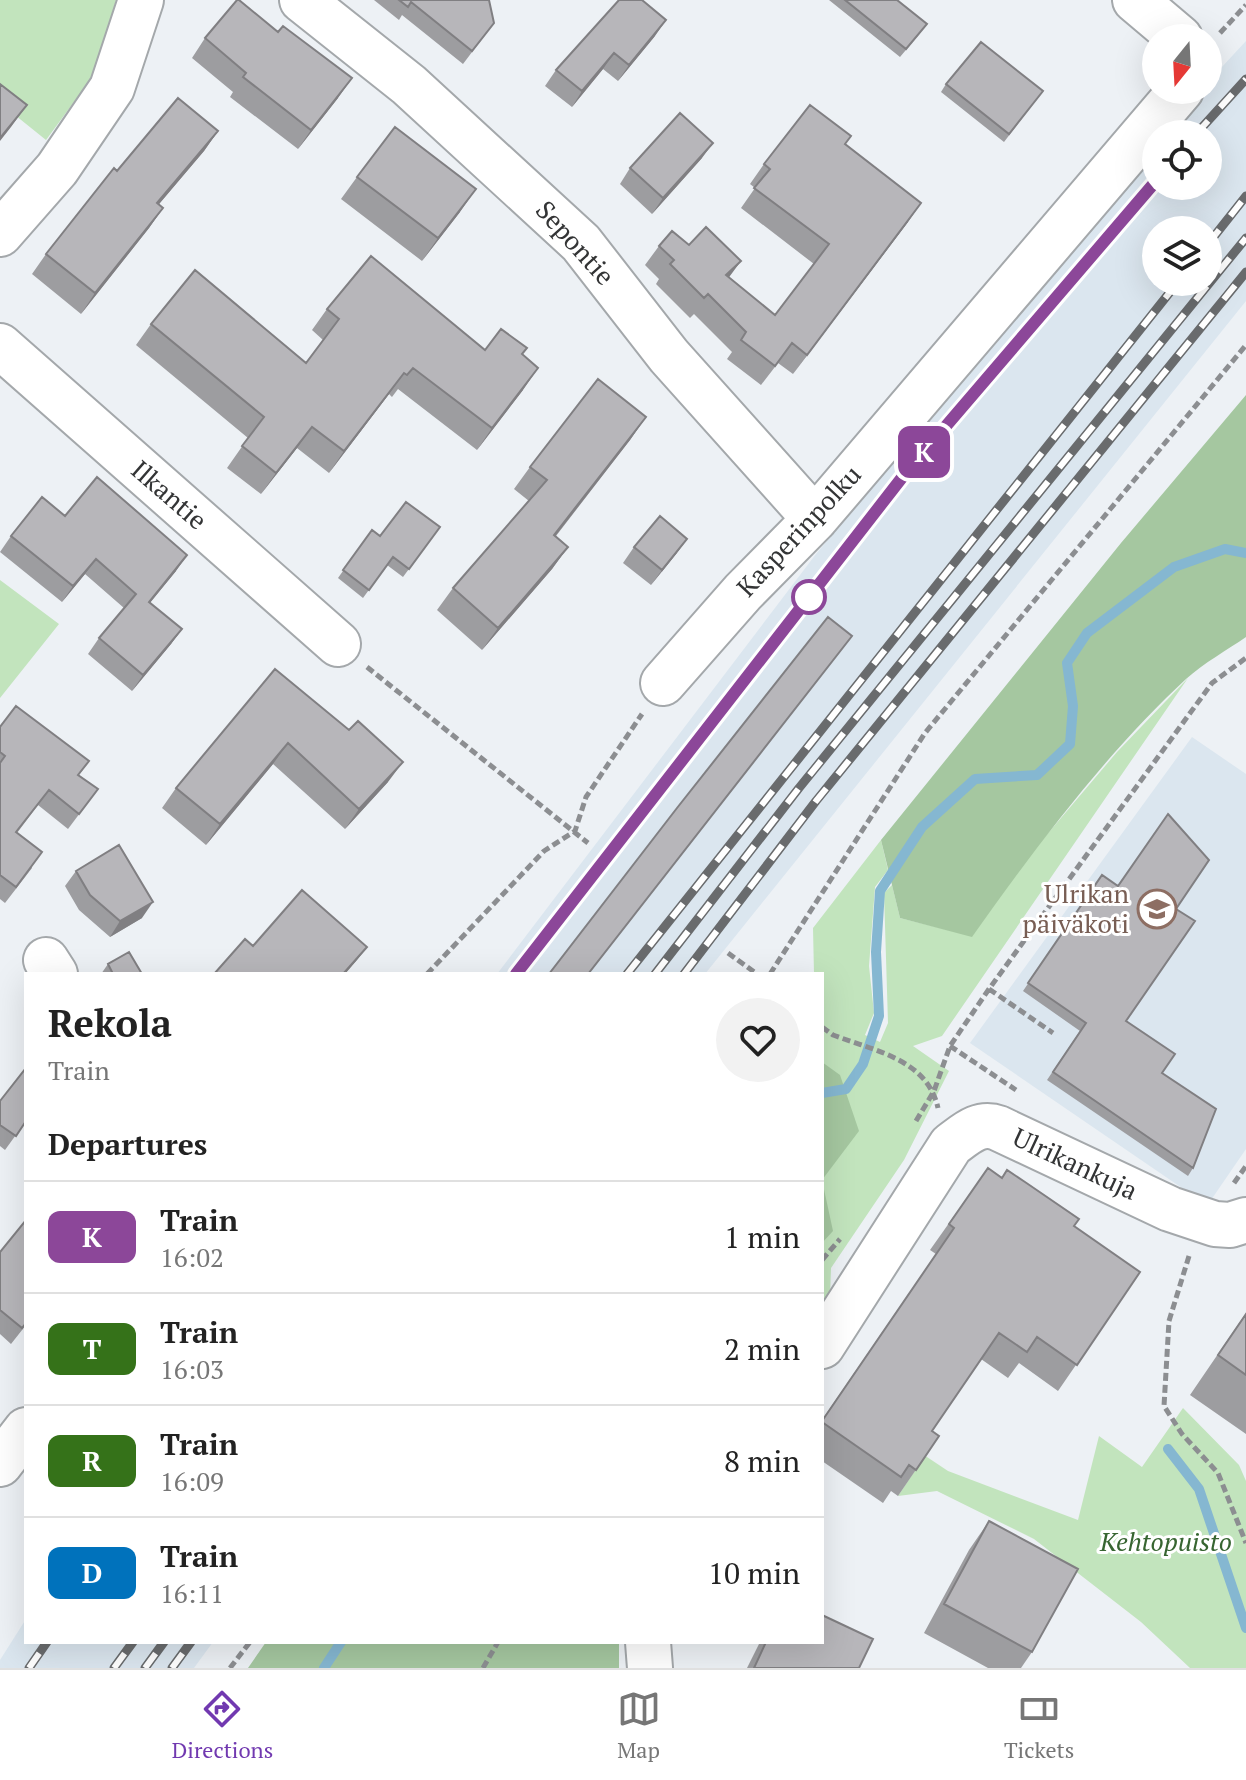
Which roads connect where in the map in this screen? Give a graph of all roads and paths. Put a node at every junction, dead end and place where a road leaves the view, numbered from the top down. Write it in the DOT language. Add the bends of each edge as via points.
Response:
graph roads {
  1 [pos="141,0"];
  2 [pos="302,0"];
  3 [pos="1135,0"];
  4 [pos="1246,5"];
  5 [pos="1175,24"];
  6 [pos="1218,24"];
  7 [pos="1169,104"];
  8 [pos="0,234"];
  9 [pos="1246,345"];
  10 [pos="0,346"];
  11 [pos="815,519"];
  12 [pos="338,644"];
  13 [pos="1246,658"];
  14 [pos="663,683"];
  15 [pos="575,831"];
  16 [pos="588,843"];
  17 [pos="728,953"];
  18 [pos="429,972"];
  19 [pos="754,972"];
  20 [pos="771,972"];
  21 [pos="989,989"];
  22 [pos="824,1028"];
  23 [pos="1053,1033"];
  24 [pos="950,1046"];
  25 [pos="934,1091"];
  26 [pos="1246,1220"];
  27 [pos="841,1238"];
  28 [pos="1188,1257"];
  29 [pos="824,1258"];
  30 [pos="824,1343"];
  31 [pos="1246,1543"];
  32 [pos="248,1644"];
  33 [pos="497,1644"];
  34 [pos="648,1644"];
  35 [pos="230,1668"];
  36 [pos="483,1668"];
  37 [pos="650,1668"];
  1 -- 8 [label="street" via="112,88 57,169"];
  2 -- 11 [label="street, Sepontie" via="409,85 581,243 669,356"];
  3 -- 5 [label="street"];
  4 -- 6 [label="path"];
  7 -- 11 [label="street, Kasperinpolku"];
  9 -- 20 [label="path" via="925,733"];
  10 -- 12 [label="street, Ilkantie"];
  11 -- 14 [label="street, Kasperinpolku"];
  12 -- 15 [label="path"];
  13 -- 21 [label="path" via="1212,683"];
  14 -- 15 [label="path" via="586,797"];
  15 -- 16 [label="path"];
  15 -- 18 [label="path" via="544,851"];
  17 -- 19 [label="path"];
  21 -- 23 [label="path"];
  21 -- 24 [label="path"];
  22 -- 25 [label="path" via="904,1062"];
  26 -- 30 [label="street, Ulrikankuja" via="1215,1224 1170,1209 998,1128 980,1125 951,1145"];
  27 -- 29 [label="path"];
  28 -- 31 [label="path" via="1169,1321 1164,1406 1218,1473"];
  32 -- 35 [label="path"];
  33 -- 36 [label="path"];
  34 -- 37 [label="street"];
}
